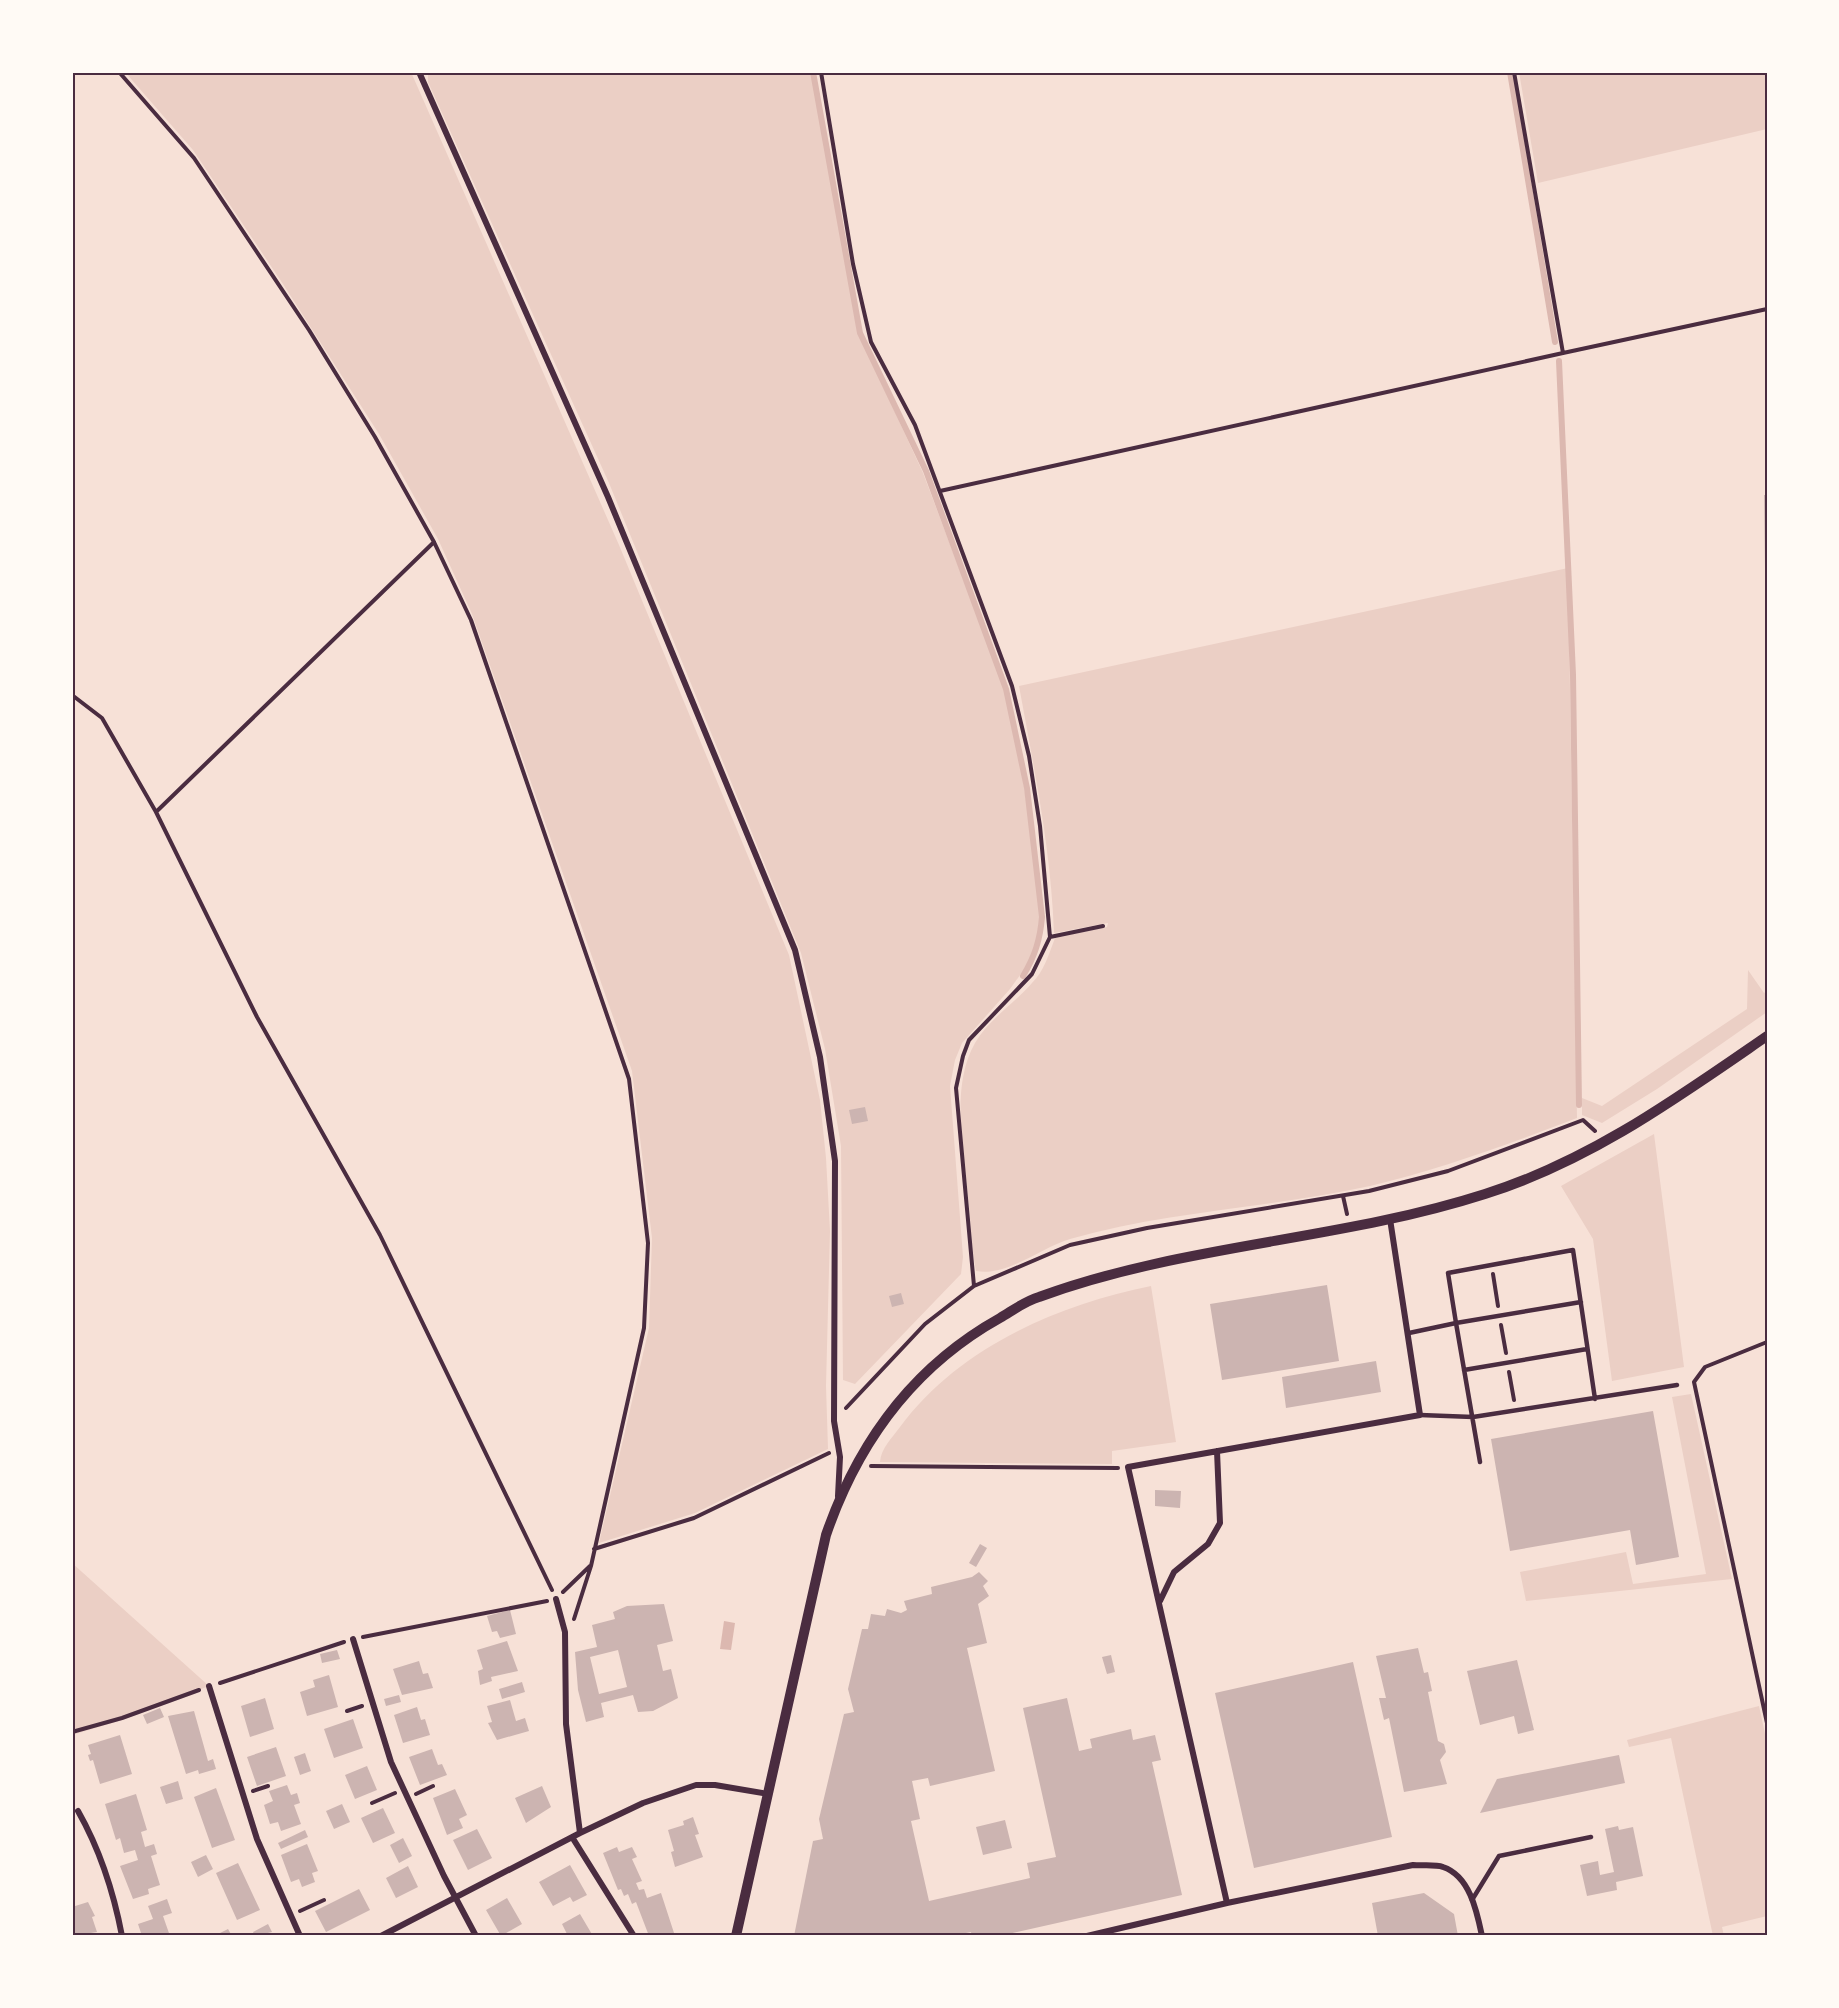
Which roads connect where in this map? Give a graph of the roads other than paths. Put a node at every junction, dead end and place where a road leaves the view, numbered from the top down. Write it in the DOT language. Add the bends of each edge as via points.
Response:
graph roads {
  1 [pos="419,72"];
  2 [pos="1767,1036"];
  3 [pos="1390,1219"];
  4 [pos="1581,1302"];
  5 [pos="1456,1323"];
  6 [pos="1409,1333"];
  7 [pos="1587,1349"];
  8 [pos="1464,1370"];
  9 [pos="1677,1385"];
  10 [pos="1595,1400"];
  11 [pos="1420,1415"];
  12 [pos="1473,1417"];
  13 [pos="1216,1451"];
  14 [pos="1480,1462"];
  15 [pos="838,1499"];
  16 [pos="556,1599"];
  17 [pos="1161,1601"];
  18 [pos="353,1639"];
  19 [pos="209,1686"];
  20 [pos="768,1794"];
  21 [pos="78,1811"];
  22 [pos="580,1833"];
  23 [pos="572,1837"];
  24 [pos="1591,1837"];
  25 [pos="456,1898"];
  26 [pos="1472,1900"];
  27 [pos="1227,1903"];
  28 [pos="122,1936"];
  29 [pos="300,1936"];
  30 [pos="381,1936"];
  31 [pos="476,1936"];
  32 [pos="634,1936"];
  33 [pos="736,1936"];
  34 [pos="1087,1936"];
  35 [pos="1482,1936"];
  1 -- 15 [label="street" via="608,497 795,950 820,1057 835,1161 834,1421"];
  2 -- 3 [label="street" via="1601,1146 1527,1180"];
  3 -- 6 [label="street"];
  3 -- 15 [label="street" via="1171,1258 1036,1297 970,1334 925,1371 886,1414"];
  4 -- 5 [label="lane"];
  4 -- 5 [label="lane" via="1574,1250 1448,1273"];
  4 -- 7 [label="lane"];
  5 -- 6 [label="lane"];
  5 -- 8 [label="lane"];
  6 -- 11 [label="street"];
  7 -- 8 [label="lane"];
  7 -- 10 [label="lane"];
  8 -- 12 [label="lane"];
  9 -- 10 [label="lane"];
  10 -- 12 [label="lane"];
  11 -- 12 [label="lane"];
  11 -- 13 [label="street"];
  12 -- 14 [label="lane"];
  13 -- 17 [label="street" via="1220,1523 1208,1544 1174,1572"];
  13 -- 17 [label="street" via="1128,1467"];
  15 -- 20 [label="street" via="814,1578"];
  16 -- 22 [label="street" via="565,1632 566,1724"];
  17 -- 27 [label="street"];
  18 -- 25 [label="street" via="391,1762"];
  19 -- 29 [label="street" via="257,1839"];
  20 -- 22 [label="street" via="696,1785 643,1803"];
  20 -- 33 [label="street"];
  21 -- 28 [label="street" via="88,1828"];
  22 -- 23 [label="street"];
  23 -- 25 [label="street"];
  23 -- 32 [label="street"];
  24 -- 26 [label="lane" via="1499,1856"];
  25 -- 30 [label="street"];
  25 -- 31 [label="street"];
  26 -- 27 [label="street" via="1461,1881 1443,1866 1413,1865"];
  26 -- 35 [label="street"];
  27 -- 34 [label="street"];
}
